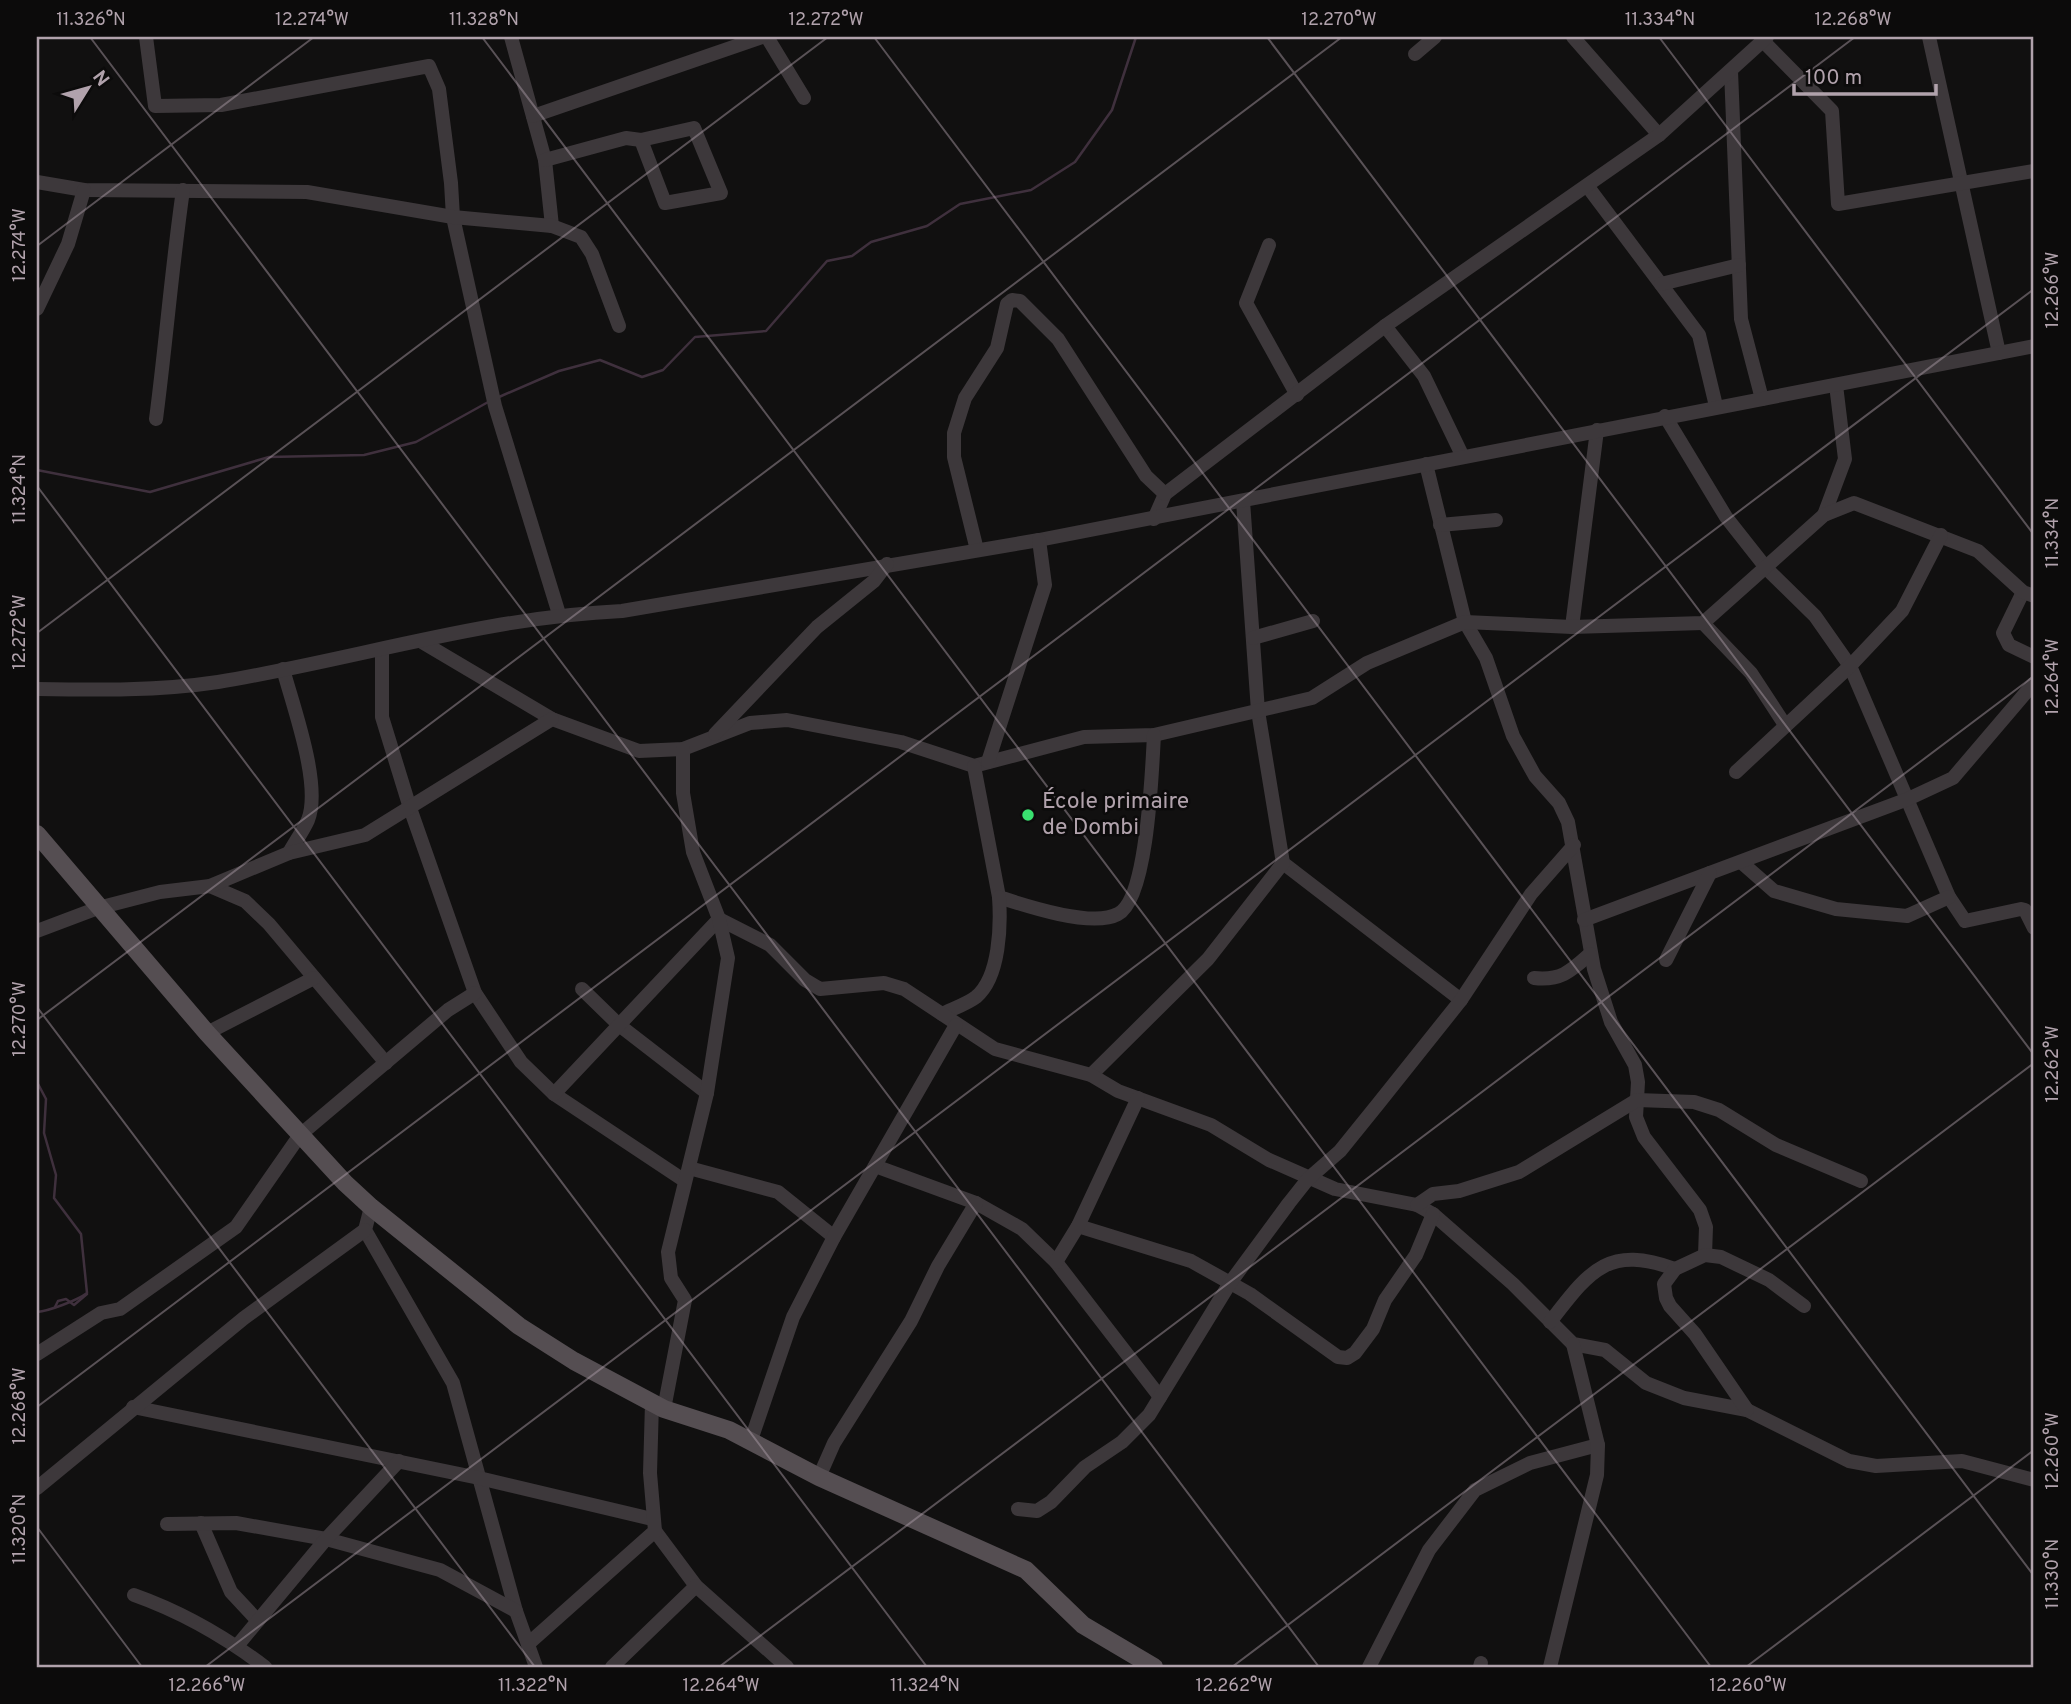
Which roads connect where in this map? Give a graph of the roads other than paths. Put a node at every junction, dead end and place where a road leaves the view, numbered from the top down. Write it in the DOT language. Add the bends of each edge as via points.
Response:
graph roads {
  1 [pos="146,37"];
  2 [pos="511,37"];
  3 [pos="762,37"];
  4 [pos="767,37"];
  5 [pos="1435,37"];
  6 [pos="1573,37"];
  7 [pos="1929,37"];
  8 [pos="1765,39"];
  9 [pos="1415,54"];
  10 [pos="1731,71"];
  11 [pos="804,98"];
  12 [pos="533,116"];
  13 [pos="1658,135"];
  14 [pos="640,140"];
  15 [pos="545,160"];
  16 [pos="2034,172"];
  17 [pos="37,182"];
  18 [pos="1962,183"];
  19 [pos="1588,187"];
  20 [pos="84,190"];
  21 [pos="183,190"];
  22 [pos="453,217"];
  23 [pos="552,226"];
  24 [pos="1269,245"];
  25 [pos="1739,265"];
  26 [pos="1661,284"];
  27 [pos="37,309"];
  28 [pos="619,326"];
  29 [pos="1385,326"];
  30 [pos="2034,346"];
  31 [pos="1999,353"];
  32 [pos="1836,385"];
  33 [pos="1297,396"];
  34 [pos="1762,400"];
  35 [pos="1716,406"];
  36 [pos="1665,416"];
  37 [pos="156,419"];
  38 [pos="1597,430"];
  39 [pos="1463,457"];
  40 [pos="1426,464"];
  41 [pos="1165,494"];
  42 [pos="1243,501"];
  43 [pos="1824,515"];
  44 [pos="1154,519"];
  45 [pos="1496,520"];
  46 [pos="1440,524"];
  47 [pos="1941,535"];
  48 [pos="1038,540"];
  49 [pos="977,550"];
  50 [pos="887,564"];
  51 [pos="1767,569"];
  52 [pos="2028,594"];
  53 [pos="559,614"];
  54 [pos="1313,621"];
  55 [pos="1465,622"];
  56 [pos="1703,623"];
  57 [pos="1572,626"];
  58 [pos="1253,638"];
  59 [pos="422,642"];
  60 [pos="382,650"];
  61 [pos="2034,657"];
  62 [pos="1850,666"];
  63 [pos="283,669"];
  64 [pos="2034,683"];
  65 [pos="37,689"];
  66 [pos="1258,711"];
  67 [pos="552,719"];
  68 [pos="1786,724"];
  69 [pos="1154,735"];
  70 [pos="712,738"];
  71 [pos="683,749"];
  72 [pos="981,764"];
  73 [pos="1736,772"];
  74 [pos="1908,799"];
  75 [pos="410,808"];
  76 [pos="37,834"];
  77 [pos="1574,845"];
  78 [pos="289,853"];
  79 [pos="1741,862"];
  80 [pos="1283,863"];
  81 [pos="1710,873"];
  82 [pos="210,886"];
  83 [pos="999,897"];
  84 [pos="1949,897"];
  85 [pos="99,908"];
  86 [pos="719,919"];
  87 [pos="1584,920"];
  88 [pos="2034,928"];
  89 [pos="37,931"];
  90 [pos="1590,954"];
  91 [pos="1666,960"];
  92 [pos="314,978"];
  93 [pos="1535,978"];
  94 [pos="582,989"];
  95 [pos="475,993"];
  96 [pos="1461,1000"];
  97 [pos="942,1014"];
  98 [pos="619,1025"];
  99 [pos="956,1025"];
  100 [pos="207,1033"];
  101 [pos="386,1063"];
  102 [pos="1091,1075"];
  103 [pos="707,1093"];
  104 [pos="554,1094"];
  105 [pos="1138,1098"];
  106 [pos="1637,1100"];
  107 [pos="300,1135"];
  108 [pos="875,1166"];
  109 [pos="687,1175"];
  110 [pos="1308,1179"];
  111 [pos="1861,1181"];
  112 [pos="976,1203"];
  113 [pos="1417,1205"];
  114 [pos="371,1207"];
  115 [pos="1433,1214"];
  116 [pos="1078,1226"];
  117 [pos="365,1230"];
  118 [pos="834,1237"];
  119 [pos="1705,1255"];
  120 [pos="1056,1262"];
  121 [pos="1675,1269"];
  122 [pos="1230,1283"];
  123 [pos="1804,1306"];
  124 [pos="1550,1322"];
  125 [pos="1573,1344"];
  126 [pos="37,1354"];
  127 [pos="1160,1397"];
  128 [pos="658,1406"];
  129 [pos="133,1407"];
  130 [pos="1747,1410"];
  131 [pos="751,1440"];
  132 [pos="1598,1445"];
  133 [pos="400,1461"];
  134 [pos="820,1477"];
  135 [pos="480,1478"];
  136 [pos="2034,1480"];
  137 [pos="37,1488"];
  138 [pos="1018,1509"];
  139 [pos="201,1523"];
  140 [pos="167,1524"];
  141 [pos="654,1525"];
  142 [pos="326,1539"];
  143 [pos="696,1586"];
  144 [pos="134,1595"];
  145 [pos="516,1611"];
  146 [pos="258,1621"];
  147 [pos="528,1644"];
  148 [pos="237,1646"];
  149 [pos="265,1667"];
  150 [pos="536,1667"];
  151 [pos="612,1667"];
  152 [pos="787,1667"];
  153 [pos="1154,1667"];
  154 [pos="1369,1667"];
  155 [pos="1550,1667"];
  1 -- 22 [label="street" via="155,106 221,105 429,66 439,89"];
  2 -- 12 [label="street"];
  3 -- 12 [label="street"];
  4 -- 11 [label="street"];
  5 -- 9 [label="street"];
  6 -- 13 [label="street"];
  7 -- 18 [label="street"];
  8 -- 10 [label="street"];
  8 -- 18 [label="street" via="1832,111 1838,204"];
  10 -- 13 [label="street"];
  10 -- 25 [label="street"];
  12 -- 15 [label="street"];
  13 -- 19 [label="street"];
  14 -- 14 [label="street" via="694,128 721,193 665,204"];
  14 -- 15 [label="street" via="626,138"];
  15 -- 23 [label="street"];
  16 -- 18 [label="street"];
  17 -- 20 [label="street"];
  18 -- 31 [label="street"];
  19 -- 26 [label="street"];
  19 -- 29 [label="street"];
  20 -- 21 [label="street"];
  20 -- 27 [label="street" via="68,244"];
  21 -- 22 [label="street" via="307,192"];
  21 -- 37 [label="street"];
  22 -- 23 [label="street"];
  22 -- 53 [label="street" via="495,406"];
  23 -- 28 [label="street" via="581,237"];
  24 -- 33 [label="street" via="1246,303"];
  25 -- 26 [label="street"];
  25 -- 34 [label="street" via="1741,318"];
  26 -- 35 [label="street" via="1699,335"];
  29 -- 33 [label="street"];
  29 -- 39 [label="street" via="1424,376"];
  30 -- 31 [label="street"];
  31 -- 32 [label="street"];
  32 -- 34 [label="street"];
  32 -- 43 [label="street" via="1845,458"];
  33 -- 41 [label="street"];
  34 -- 35 [label="street"];
  35 -- 36 [label="street"];
  36 -- 38 [label="street"];
  36 -- 51 [label="street" via="1726,517"];
  38 -- 39 [label="street"];
  38 -- 57 [label="street"];
  39 -- 40 [label="street"];
  40 -- 42 [label="street"];
  40 -- 46 [label="street"];
  41 -- 44 [label="street"];
  41 -- 49 [label="street" via="1146,476 1058,339 1020,301 1012,300 1007,304 997,348 965,398 954,433 954,457"];
  42 -- 44 [label="street"];
  42 -- 58 [label="street"];
  43 -- 47 [label="street" via="1854,503"];
  43 -- 51 [label="street"];
  44 -- 48 [label="street"];
  45 -- 46 [label="street"];
  46 -- 55 [label="street"];
  47 -- 52 [label="street" via="1978,551"];
  47 -- 62 [label="street" via="1902,611"];
  48 -- 49 [label="street"];
  48 -- 72 [label="street" via="1045,585"];
  49 -- 50 [label="street"];
  50 -- 53 [label="street" via="622,611"];
  50 -- 70 [label="street" via="817,627"];
  51 -- 56 [label="street"];
  51 -- 62 [label="street" via="1815,615"];
  52 -- 61 [label="street" via="2003,633 2009,645"];
  53 -- 59 [label="street"];
  54 -- 58 [label="street"];
  55 -- 57 [label="street"];
  55 -- 66 [label="street" via="1367,663 1312,698"];
  55 -- 77 [label="street" via="1486,659 1513,736 1535,776 1559,803"];
  56 -- 57 [label="street"];
  56 -- 68 [label="street" via="1751,673"];
  58 -- 66 [label="street"];
  59 -- 60 [label="street"];
  59 -- 67 [label="street"];
  60 -- 63 [label="street"];
  60 -- 75 [label="street" via="382,717"];
  62 -- 68 [label="street"];
  62 -- 74 [label="street"];
  63 -- 65 [label="street" via="215,682"];
  63 -- 78 [label="street" via="307,754 311,797 309,818"];
  64 -- 74 [label="street" via="1953,778"];
  66 -- 69 [label="street"];
  66 -- 80 [label="street"];
  67 -- 71 [label="street" via="639,751"];
  67 -- 75 [label="street"];
  68 -- 73 [label="street"];
  69 -- 72 [label="street" via="1084,737"];
  69 -- 83 [label="street" via="1147,840 1129,903 1121,913 1109,918 1051,914"];
  70 -- 71 [label="street"];
  70 -- 72 [label="street" via="750,723 786,720 901,742"];
  71 -- 86 [label="street" via="683,793 693,852"];
  72 -- 83 [label="street"];
  74 -- 79 [label="street"];
  74 -- 84 [label="street"];
  75 -- 78 [label="street" via="365,835"];
  75 -- 95 [label="street"];
  76 -- 85 [label="main road"];
  77 -- 87 [label="street"];
  77 -- 96 [label="street" via="1531,894"];
  78 -- 82 [label="street"];
  79 -- 81 [label="street"];
  79 -- 84 [label="street" via="1774,891 1836,909 1907,916"];
  80 -- 96 [label="street"];
  80 -- 102 [label="street" via="1208,960"];
  81 -- 87 [label="street"];
  81 -- 91 [label="street"];
  82 -- 85 [label="street" via="160,892"];
  82 -- 92 [label="street" via="246,901"];
  83 -- 97 [label="street" via="1001,933 987,982 976,996"];
  84 -- 88 [label="street" via="1965,921 2021,909"];
  85 -- 89 [label="street"];
  85 -- 100 [label="main road"];
  86 -- 97 [label="street" via="770,945 820,989 884,983 904,989"];
  86 -- 98 [label="street"];
  86 -- 103 [label="street" via="729,958"];
  87 -- 90 [label="street"];
  90 -- 93 [label="street" via="1568,974 1553,980"];
  90 -- 106 [label="street" via="1611,1022 1635,1065"];
  92 -- 100 [label="street"];
  92 -- 101 [label="street"];
  94 -- 98 [label="street"];
  95 -- 101 [label="street"];
  95 -- 104 [label="street" via="521,1062"];
  96 -- 110 [label="street" via="1340,1151"];
  97 -- 99 [label="street"];
  98 -- 103 [label="street"];
  98 -- 104 [label="street"];
  99 -- 102 [label="street" via="995,1049"];
  99 -- 108 [label="street"];
  100 -- 107 [label="main road"];
  101 -- 107 [label="street"];
  102 -- 105 [label="street"];
  103 -- 109 [label="street"];
  104 -- 109 [label="street"];
  105 -- 110 [label="street" via="1210,1125"];
  105 -- 116 [label="street"];
  106 -- 111 [label="street" via="1694,1102 1719,1110 1776,1145"];
  106 -- 113 [label="street" via="1519,1172 1459,1191 1433,1194"];
  106 -- 119 [label="street" via="1636,1117 1644,1137 1700,1210 1706,1227"];
  107 -- 114 [label="main road"];
  107 -- 126 [label="street" via="236,1227 120,1309 101,1313"];
  108 -- 112 [label="street"];
  108 -- 118 [label="street"];
  109 -- 118 [label="street" via="778,1192"];
  109 -- 128 [label="street" via="668,1252 671,1278 685,1300"];
  110 -- 113 [label="street"];
  110 -- 122 [label="street"];
  112 -- 120 [label="street" via="1023,1229"];
  112 -- 134 [label="street" via="911,1321 834,1443"];
  113 -- 115 [label="street"];
  114 -- 117 [label="street"];
  114 -- 128 [label="main road" via="519,1326 574,1362"];
  115 -- 122 [label="street" via="1416,1255 1385,1300 1373,1329 1348,1358 1338,1357"];
  115 -- 124 [label="street"];
  116 -- 120 [label="street"];
  116 -- 122 [label="street" via="1191,1261"];
  117 -- 129 [label="street"];
  117 -- 135 [label="street" via="453,1383"];
  118 -- 131 [label="street" via="793,1317"];
  119 -- 121 [label="street"];
  119 -- 123 [label="street" via="1769,1280"];
  120 -- 127 [label="street"];
  121 -- 124 [label="street" via="1650,1260 1608,1262 1586,1276"];
  121 -- 130 [label="street" via="1664,1284 1666,1298"];
  122 -- 127 [label="street"];
  124 -- 125 [label="street"];
  125 -- 130 [label="street" via="1605,1350 1646,1383 1684,1398"];
  125 -- 132 [label="street"];
  127 -- 138 [label="street" via="1137,1429 1084,1468 1051,1502 1037,1511"];
  128 -- 131 [label="main road"];
  128 -- 141 [label="street"];
  129 -- 133 [label="street"];
  129 -- 137 [label="street"];
  130 -- 136 [label="street" via="1849,1461 1876,1466 1962,1461"];
  131 -- 134 [label="main road"];
  132 -- 154 [label="street" via="1530,1463 1475,1490 1429,1550"];
  132 -- 155 [label="street" via="1588,1517"];
  133 -- 135 [label="street"];
  133 -- 142 [label="street"];
  134 -- 153 [label="main road" via="1026,1570 1083,1625"];
  135 -- 141 [label="street"];
  135 -- 145 [label="street"];
  139 -- 140 [label="street"];
  139 -- 142 [label="street" via="236,1523"];
  139 -- 146 [label="street" via="231,1592"];
  141 -- 143 [label="street"];
  141 -- 147 [label="street"];
  142 -- 145 [label="street" via="440,1570"];
  142 -- 146 [label="street"];
  143 -- 151 [label="street"];
  143 -- 152 [label="street"];
  144 -- 148 [label="street" via="177,1611"];
  145 -- 147 [label="street"];
  146 -- 148 [label="street"];
  147 -- 150 [label="street"];
  148 -- 149 [label="street"];
}
